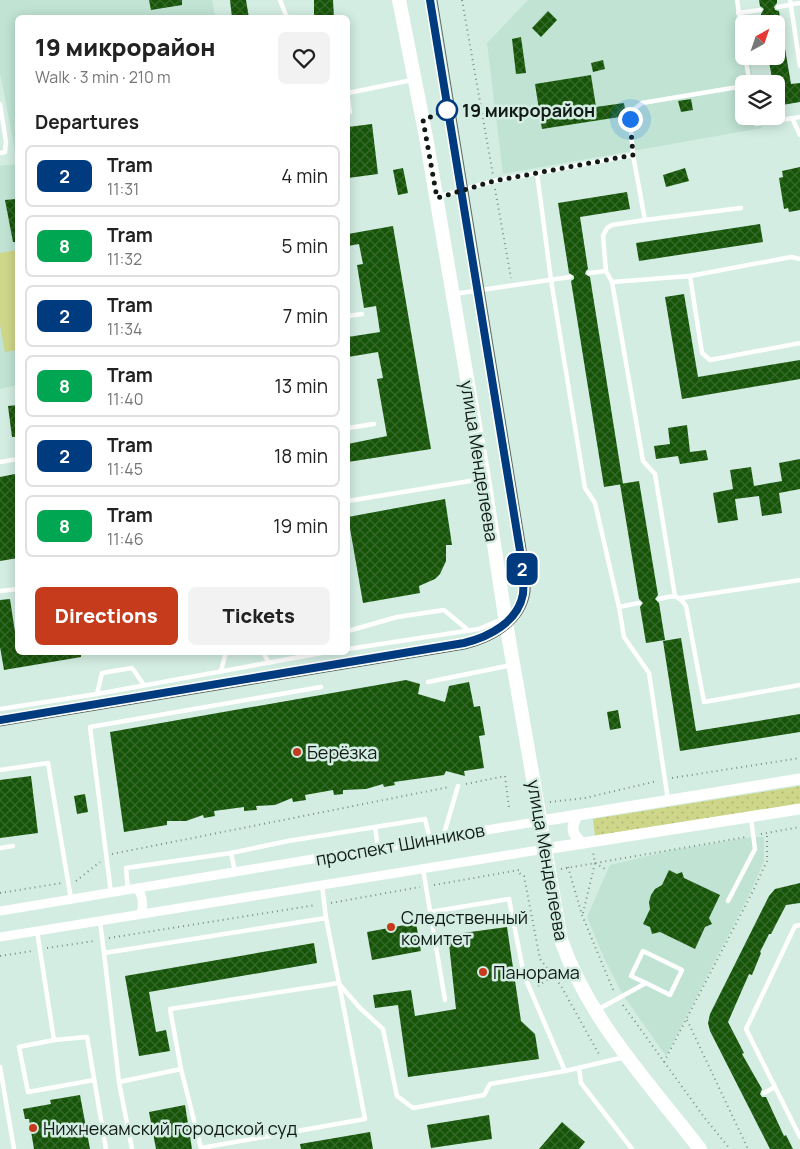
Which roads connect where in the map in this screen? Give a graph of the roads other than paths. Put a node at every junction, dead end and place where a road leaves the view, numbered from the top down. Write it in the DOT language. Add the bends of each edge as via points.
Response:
graph roads {
  1 [pos="280,0"];
  2 [pos="399,0"];
  3 [pos="737,0"];
  4 [pos="791,2"];
  5 [pos="800,3"];
  6 [pos="778,7"];
  7 [pos="760,10"];
  8 [pos="738,13"];
  9 [pos="286,15"];
  10 [pos="800,66"];
  11 [pos="416,79"];
  12 [pos="735,88"];
  13 [pos="350,93"];
  14 [pos="0,104"];
  15 [pos="800,117"];
  16 [pos="792,118"];
  17 [pos="785,119"];
  18 [pos="800,135"];
  19 [pos="0,153"];
  20 [pos="633,155"];
  21 [pos="537,173"];
  22 [pos="437,198"];
  23 [pos="742,208"];
  24 [pos="645,220"];
  25 [pos="800,259"];
  26 [pos="606,270"];
  27 [pos="589,274"];
  28 [pos="690,276"];
  29 [pos="570,277"];
  30 [pos="551,280"];
  31 [pos="612,282"];
  32 [pos="453,294"];
  33 [pos="362,314"];
  34 [pos="350,316"];
  35 [pos="800,343"];
  36 [pos="374,424"];
  37 [pos="350,428"];
  38 [pos="15,460"];
  39 [pos="0,462"];
  40 [pos="484,478"];
  41 [pos="350,501"];
  42 [pos="800,580"];
  43 [pos="15,589"];
  44 [pos="0,591"];
  45 [pos="675,596"];
  46 [pos="681,598"];
  47 [pos="659,599"];
  48 [pos="639,603"];
  49 [pos="620,607"];
  50 [pos="505,617"];
  51 [pos="350,630"];
  52 [pos="468,630"];
  53 [pos="350,649"];
  54 [pos="225,655"];
  55 [pos="265,655"];
  56 [pos="308,655"];
  57 [pos="269,663"];
  58 [pos="514,665"];
  59 [pos="221,671"];
  60 [pos="428,682"];
  61 [pos="144,685"];
  62 [pos="800,685"];
  63 [pos="322,687"];
  64 [pos="97,694"];
  65 [pos="0,709"];
  66 [pos="0,770"];
  67 [pos="800,779"];
  68 [pos="458,786"];
  69 [pos="668,800"];
  70 [pos="800,808"];
  71 [pos="577,815"];
  72 [pos="751,816"];
  73 [pos="541,820"];
  74 [pos="375,827"];
  75 [pos="443,837"];
  76 [pos="430,839"];
  77 [pos="582,843"];
  78 [pos="13,846"];
  79 [pos="0,848"];
  80 [pos="378,848"];
  81 [pos="545,849"];
  82 [pos="231,853"];
  83 [pos="423,868"];
  84 [pos="234,872"];
  85 [pos="322,885"];
  86 [pos="133,889"];
  87 [pos="111,893"];
  88 [pos="71,899"];
  89 [pos="728,901"];
  90 [pos="0,911"];
  91 [pos="430,912"];
  92 [pos="141,914"];
  93 [pos="326,918"];
  94 [pos="100,920"];
  95 [pos="800,925"];
  96 [pos="37,931"];
  97 [pos="0,937"];
  98 [pos="104,953"];
  99 [pos="339,983"];
  100 [pos="646,983"];
  101 [pos="445,1000"];
  102 [pos="596,1010"];
  103 [pos="54,1040"];
  104 [pos="626,1057"];
  105 [pos="0,1067"];
  106 [pos="579,1068"];
  107 [pos="181,1070"];
  108 [pos="565,1071"];
  109 [pos="94,1080"];
  110 [pos="119,1082"];
  111 [pos="775,1087"];
  112 [pos="764,1092"];
  113 [pos="800,1137"];
  114 [pos="14,1149"];
  115 [pos="106,1149"];
  116 [pos="132,1149"];
  117 [pos="632,1149"];
  118 [pos="700,1149"];
  1 -- 9 [label="lane"];
  2 -- 11 [label="main road, улица Менделеева"];
  3 -- 8 [label="lane"];
  4 -- 5 [label="lane"];
  4 -- 6 [label="lane"];
  4 -- 10 [label="lane"];
  7 -- 8 [label="lane"];
  11 -- 13 [label="lane"];
  11 -- 22 [label="main road, улица Менделеева"];
  12 -- 20 [label="lane" via="642,103 633,110 630,119"];
  14 -- 19 [label="lane" via="6,142 4,152"];
  15 -- 16 [label="lane"];
  16 -- 17 [label="lane"];
  16 -- 18 [label="lane"];
  20 -- 21 [label="lane"];
  20 -- 24 [label="lane"];
  21 -- 22 [label="lane" via="494,181"];
  21 -- 30 [label="lane"];
  22 -- 32 [label="main road, улица Менделеева"];
  23 -- 24 [label="lane"];
  24 -- 26 [label="lane" via="607,228 603,236"];
  25 -- 28 [label="lane" via="791,257"];
  26 -- 27 [label="lane"];
  26 -- 31 [label="lane"];
  28 -- 31 [label="lane"];
  28 -- 35 [label="lane" via="702,352 710,360"];
  29 -- 30 [label="lane"];
  30 -- 32 [label="lane"];
  30 -- 49 [label="lane" via="585,488 595,503"];
  31 -- 45 [label="lane" via="643,461 655,474"];
  32 -- 40 [label="main road, улица Менделеева"];
  33 -- 34 [label="lane"];
  36 -- 37 [label="lane"];
  38 -- 39 [label="lane"];
  40 -- 41 [label="lane"];
  40 -- 50 [label="main road, улица Менделеева"];
  42 -- 46 [label="lane"];
  43 -- 44 [label="lane"];
  45 -- 46 [label="lane"];
  45 -- 47 [label="lane"];
  46 -- 62 [label="lane" via="686,606 704,702"];
  48 -- 49 [label="lane"];
  49 -- 69 [label="lane" via="624,637 649,673"];
  50 -- 52 [label="lane" via="488,626"];
  50 -- 58 [label="main road, улица Менделеева"];
  51 -- 52 [label="lane" via="397,617 444,610"];
  52 -- 53 [label="lane"];
  54 -- 59 [label="lane"];
  55 -- 57 [label="lane"];
  56 -- 57 [label="lane"];
  57 -- 59 [label="lane"];
  58 -- 60 [label="lane"];
  58 -- 73 [label="main road, улица Менделеева"];
  59 -- 61 [label="lane"];
  61 -- 64 [label="lane"];
  61 -- 64 [label="lane" via="132,668 102,673"];
  63 -- 87 [label="lane" via="90,727"];
  64 -- 65 [label="lane"];
  66 -- 88 [label="lane" via="48,764"];
  67 -- 69 [label="street, проспект Шинников"];
  68 -- 75 [label="lane"];
  69 -- 71 [label="street, проспект Шинников"];
  70 -- 72 [label="street, проспект Шинников"];
  71 -- 73 [label="street, проспект Шинников"];
  71 -- 77 [label="street" via="572,825 574,836"];
  72 -- 77 [label="street, проспект Шинников"];
  72 -- 89 [label="lane" via="755,849"];
  73 -- 75 [label="street, проспект Шинников"];
  73 -- 81 [label="main road, улица Менделеева"];
  74 -- 76 [label="lane" via="425,819"];
  74 -- 80 [label="lane"];
  74 -- 82 [label="lane"];
  75 -- 76 [label="street, проспект Шинников"];
  76 -- 80 [label="street, проспект Шинников"];
  77 -- 81 [label="street, проспект Шинников"];
  78 -- 79 [label="lane"];
  80 -- 84 [label="street, проспект Шинников"];
  81 -- 83 [label="street, проспект Шинников"];
  81 -- 102 [label="main road, улица Менделеева" via="561,940 577,979"];
  82 -- 84 [label="lane"];
  82 -- 86 [label="lane" via="126,868"];
  83 -- 85 [label="street, проспект Шинников"];
  83 -- 91 [label="lane"];
  84 -- 86 [label="street, проспект Шинников"];
  85 -- 92 [label="street, проспект Шинников"];
  85 -- 93 [label="lane"];
  86 -- 87 [label="street, проспект Шинников"];
  86 -- 92 [label="street" via="142,894"];
  87 -- 88 [label="street, проспект Шинников"];
  88 -- 90 [label="street, проспект Шинников"];
  91 -- 101 [label="lane"];
  91 -- 108 [label="lane" via="509,899 524,975"];
  92 -- 94 [label="street, проспект Шинников"];
  93 -- 98 [label="lane"];
  93 -- 99 [label="lane"];
  94 -- 96 [label="street, проспект Шинников"];
  94 -- 98 [label="lane"];
  95 -- 111 [label="lane" via="795,926 746,1029"];
  96 -- 97 [label="street, проспект Шинников"];
  96 -- 103 [label="lane"];
  98 -- 110 [label="lane"];
  99 -- 107 [label="lane" via="170,1009"];
  99 -- 107 [label="lane" via="365,1119 201,1148"];
  99 -- 108 [label="lane" via="383,1029 396,1096 413,1108 484,1095 490,1084"];
  100 -- 100 [label="lane" via="631,976 643,951 682,970 670,995"];
  100 -- 102 [label="lane"];
  102 -- 104 [label="main road, улица Менделеева"];
  103 -- 109 [label="lane" via="88,1037"];
  103 -- 109 [label="lane" via="19,1047 28,1092"];
  104 -- 106 [label="lane"];
  104 -- 118 [label="main road, улица Менделеева"];
  105 -- 114 [label="lane"];
  106 -- 108 [label="lane"];
  106 -- 117 [label="lane" via="581,1083"];
  107 -- 110 [label="lane"];
  109 -- 115 [label="lane"];
  110 -- 116 [label="lane"];
  111 -- 112 [label="lane"];
  111 -- 113 [label="lane"];
}
